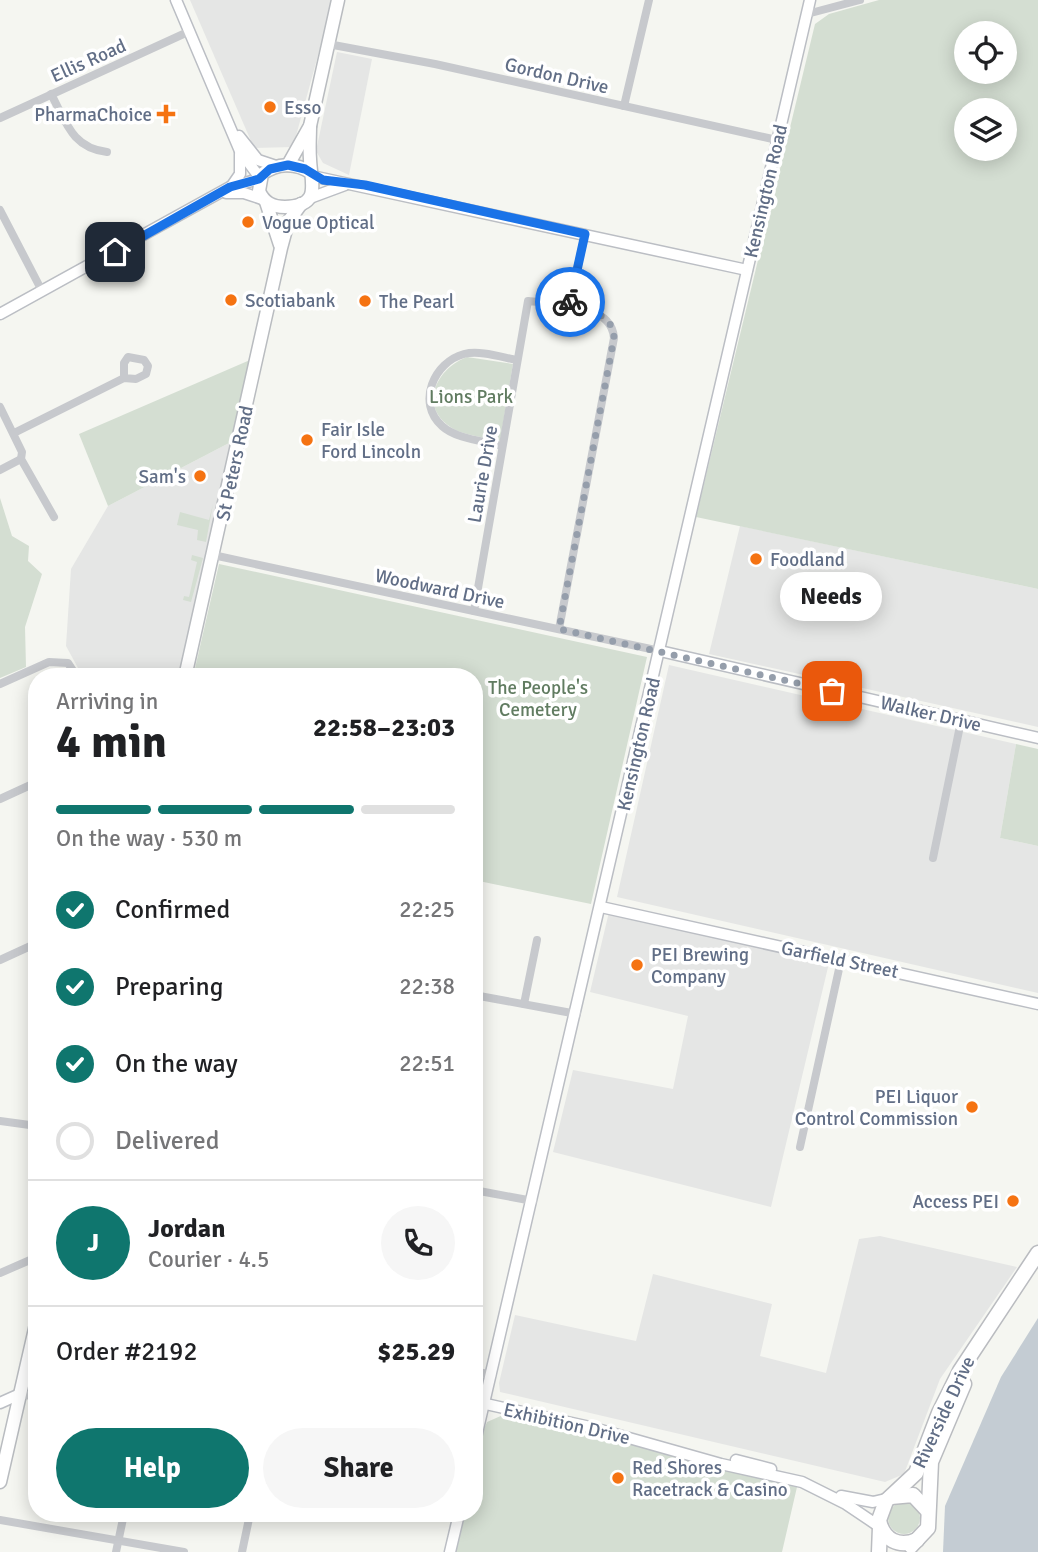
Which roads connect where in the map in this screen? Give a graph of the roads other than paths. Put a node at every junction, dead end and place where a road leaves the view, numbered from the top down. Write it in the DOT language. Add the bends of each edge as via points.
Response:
graph roads {
  1 [pos="176,0"];
  2 [pos="338,0"];
  3 [pos="649,0"];
  4 [pos="810,0"];
  5 [pos="860,0"];
  6 [pos="807,14"];
  7 [pos="190,31"];
  8 [pos="328,44"];
  9 [pos="51,94"];
  10 [pos="624,106"];
  11 [pos="0,118"];
  12 [pos="310,126"];
  13 [pos="232,129"];
  14 [pos="777,140"];
  15 [pos="240,151"];
  16 [pos="107,152"];
  17 [pos="282,166"];
  18 [pos="312,174"];
  19 [pos="259,178"];
  20 [pos="351,183"];
  21 [pos="227,190"];
  22 [pos="264,200"];
  23 [pos="305,201"];
  24 [pos="0,210"];
  25 [pos="585,234"];
  26 [pos="281,248"];
  27 [pos="747,270"];
  28 [pos="42,291"];
  29 [pos="569,306"];
  30 [pos="0,314"];
  31 [pos="517,360"];
  32 [pos="124,378"];
  33 [pos="0,407"];
  34 [pos="14,433"];
  35 [pos="502,446"];
  36 [pos="22,459"];
  37 [pos="0,470"];
  38 [pos="54,517"];
  39 [pos="213,555"];
  40 [pos="474,611"];
  41 [pos="559,629"];
  42 [pos="660,651"];
  43 [pos="39,668"];
  44 [pos="71,668"];
  45 [pos="187,668"];
  46 [pos="28,672"];
  47 [pos="0,684"];
  48 [pos="961,720"];
  49 [pos="1038,738"];
  50 [pos="28,786"];
  51 [pos="0,799"];
  52 [pos="933,858"];
  53 [pos="601,907"];
  54 [pos="537,940"];
  55 [pos="28,947"];
  56 [pos="0,960"];
  57 [pos="841,960"];
  58 [pos="483,997"];
  59 [pos="524,1004"];
  60 [pos="1038,1004"];
  61 [pos="577,1014"];
  62 [pos="0,1121"];
  63 [pos="28,1125"];
  64 [pos="800,1147"];
  65 [pos="483,1192"];
  66 [pos="533,1201"];
  67 [pos="1038,1253"];
  68 [pos="28,1261"];
  69 [pos="1038,1270"];
  70 [pos="0,1273"];
  71 [pos="28,1359"];
  72 [pos="483,1373"];
  73 [pos="492,1375"];
  74 [pos="20,1394"];
  75 [pos="28,1395"];
  76 [pos="0,1403"];
  77 [pos="486,1404"];
  78 [pos="483,1415"];
  79 [pos="688,1453"];
  80 [pos="0,1482"];
  81 [pos="891,1497"];
  82 [pos="929,1512"];
  83 [pos="0,1520"];
  84 [pos="122,1522"];
  85 [pos="249,1522"];
  86 [pos="457,1522"];
  87 [pos="880,1527"];
  88 [pos="917,1540"];
  89 [pos="118,1541"];
  90 [pos="116,1552"];
  91 [pos="184,1552"];
  92 [pos="243,1552"];
  93 [pos="450,1552"];
  94 [pos="879,1552"];
  95 [pos="905,1552"];
  1 -- 7 [label="street"];
  2 -- 8 [label="main road"];
  3 -- 10 [label="street"];
  4 -- 6 [label="street, Kensington Road"];
  5 -- 6 [label="street"];
  6 -- 14 [label="street, Kensington Road"];
  7 -- 9 [label="street, Ellis Road"];
  7 -- 13 [label="street"];
  8 -- 10 [label="street, Gordon Drive"];
  8 -- 12 [label="main road"];
  9 -- 11 [label="street, Ellis Road"];
  9 -- 16 [label="street" via="71,132 89,150"];
  10 -- 14 [label="street, Gordon Drive"];
  12 -- 17 [label="main road" via="298,152"];
  12 -- 18 [label="main road"];
  13 -- 15 [label="street"];
  13 -- 17 [label="street" via="258,160"];
  14 -- 27 [label="street, Kensington Road"];
  15 -- 19 [label="street"];
  15 -- 21 [label="street" via="240,174"];
  17 -- 18 [label="main road"];
  17 -- 19 [label="main road"];
  18 -- 20 [label="street"];
  18 -- 23 [label="main road" via="314,187"];
  19 -- 21 [label="street"];
  19 -- 22 [label="main road"];
  20 -- 23 [label="street"];
  20 -- 25 [label="street"];
  21 -- 22 [label="street"];
  21 -- 28 [label="street"];
  22 -- 23 [label="main road" via="286,207"];
  22 -- 26 [label="main road"];
  23 -- 26 [label="main road, St Peters Road" via="288,222"];
  24 -- 28 [label="street"];
  25 -- 27 [label="street"];
  25 -- 29 [label="street"];
  26 -- 39 [label="main road, St Peters Road"];
  27 -- 42 [label="street, Kensington Road"];
  28 -- 30 [label="street"];
  29 -- 31 [label="street, Laurie Drive" via="528,301"];
  29 -- 41 [label="street" via="605,317 614,338"];
  31 -- 35 [label="street, Laurie Drive"];
  31 -- 35 [label="street" via="467,353 443,366 431,386 431,410 443,427"];
  32 -- 34 [label="street"];
  33 -- 34 [label="street"];
  34 -- 36 [label="street"];
  35 -- 40 [label="street, Laurie Drive"];
  36 -- 37 [label="street"];
  36 -- 38 [label="street"];
  39 -- 40 [label="street, Woodward Drive"];
  39 -- 45 [label="main road, St Peters Road"];
  40 -- 41 [label="street, Woodward Drive"];
  41 -- 42 [label="street, Woodward Drive"];
  42 -- 48 [label="street, Walker Drive"];
  42 -- 53 [label="street, Kensington Road"];
  43 -- 44 [label="street" via="56,661"];
  46 -- 47 [label="street"];
  48 -- 49 [label="street, Walker Drive"];
  48 -- 52 [label="street"];
  50 -- 51 [label="street"];
  53 -- 57 [label="street, Garfield Street"];
  53 -- 61 [label="street, Kensington Road"];
  54 -- 59 [label="street"];
  55 -- 56 [label="street"];
  57 -- 60 [label="street, Garfield Street"];
  57 -- 64 [label="street"];
  58 -- 59 [label="street"];
  59 -- 61 [label="street"];
  61 -- 66 [label="street, Kensington Road"];
  62 -- 63 [label="street"];
  65 -- 66 [label="street"];
  66 -- 73 [label="street, Kensington Road"];
  67 -- 81 [label="highway, Riverside Drive" via="960,1371 916,1474"];
  68 -- 70 [label="street"];
  69 -- 82 [label="highway, Riverside Drive" via="980,1352 959,1394 931,1462"];
  71 -- 74 [label="main road"];
  72 -- 73 [label="street"];
  73 -- 77 [label="street, Kensington Road"];
  74 -- 75 [label="street"];
  74 -- 76 [label="street"];
  74 -- 80 [label="main road"];
  77 -- 78 [label="street, Kensington Road"];
  77 -- 79 [label="street, Exhibition Drive"];
  79 -- 81 [label="street, Exhibition Drive" via="800,1476 856,1501 880,1502"];
  79 -- 87 [label="street, Exhibition Drive" via="803,1482"];
  81 -- 82 [label="highway" via="913,1495"];
  81 -- 87 [label="highway" via="879,1513"];
  82 -- 88 [label="highway" via="928,1528"];
  83 -- 89 [label="street"];
  84 -- 89 [label="street"];
  85 -- 92 [label="street"];
  86 -- 93 [label="street"];
  87 -- 88 [label="highway" via="895,1542"];
  87 -- 94 [label="highway"];
  88 -- 95 [label="highway"];
  89 -- 90 [label="street"];
  89 -- 91 [label="street"];
}
